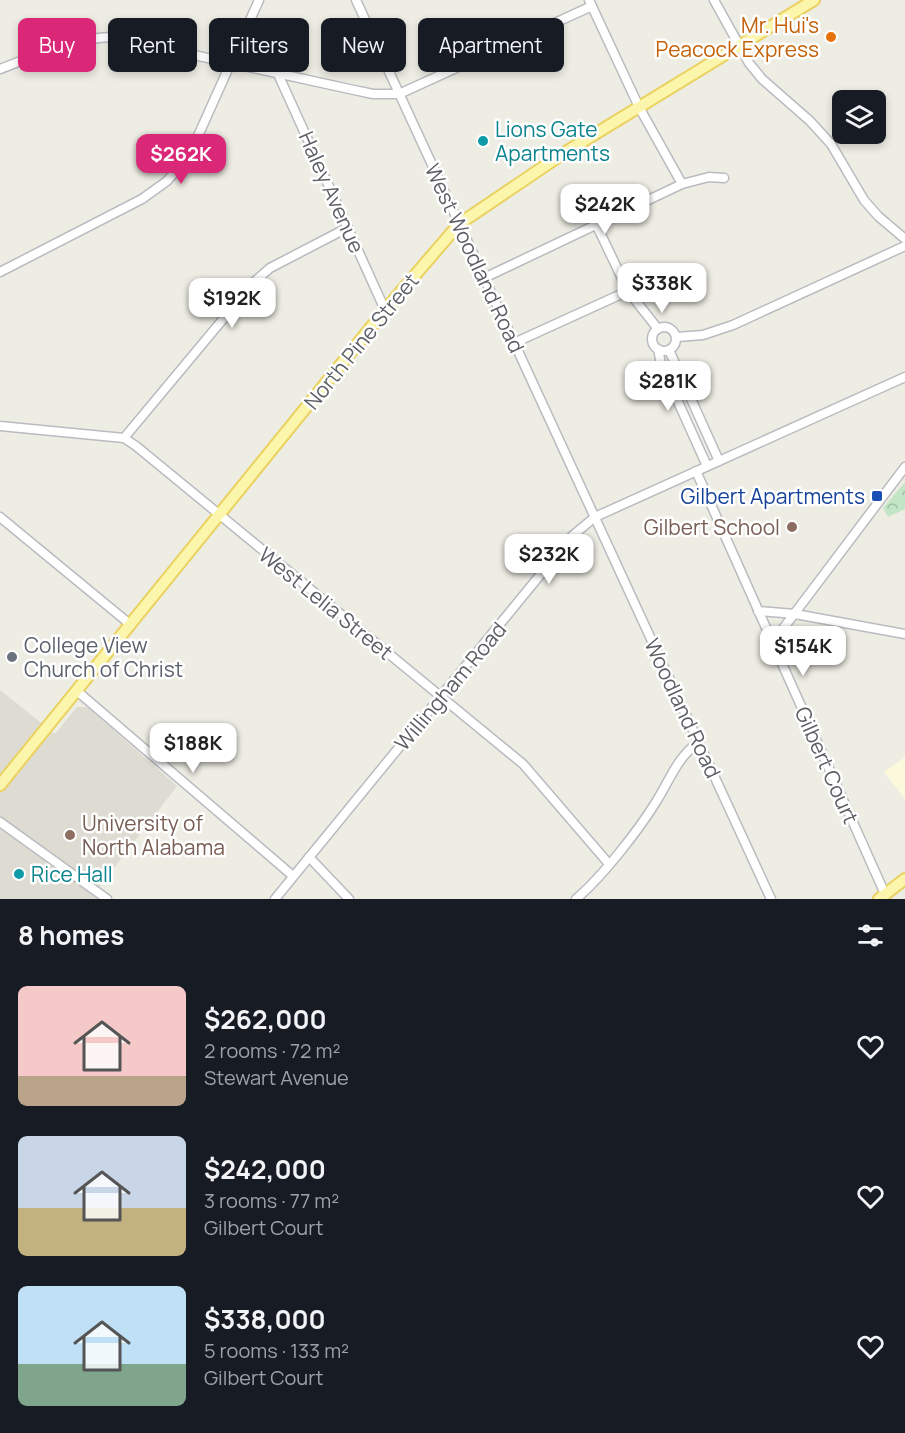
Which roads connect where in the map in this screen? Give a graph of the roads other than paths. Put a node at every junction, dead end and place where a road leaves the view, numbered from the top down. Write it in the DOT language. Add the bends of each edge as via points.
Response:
graph roads {
  1 [pos="259,0"];
  2 [pos="356,0"];
  3 [pos="714,0"];
  4 [pos="814,0"];
  5 [pos="591,3"];
  6 [pos="251,18"];
  7 [pos="738,47"];
  8 [pos="209,59"];
  9 [pos="0,69"];
  10 [pos="226,72"];
  11 [pos="269,72"];
  12 [pos="278,74"];
  13 [pos="399,94"];
  14 [pos="639,107"];
  15 [pos="724,178"];
  16 [pos="682,184"];
  17 [pos="459,224"];
  18 [pos="596,224"];
  19 [pos="347,228"];
  20 [pos="905,238"];
  21 [pos="905,246"];
  22 [pos="0,272"];
  23 [pos="484,278"];
  24 [pos="628,291"];
  25 [pos="385,310"];
  26 [pos="658,329"];
  27 [pos="676,337"];
  28 [pos="514,343"];
  29 [pos="658,349"];
  30 [pos="669,350"];
  31 [pos="905,377"];
  32 [pos="694,406"];
  33 [pos="682,412"];
  34 [pos="0,426"];
  35 [pos="124,438"];
  36 [pos="718,461"];
  37 [pos="707,466"];
  38 [pos="905,467"];
  39 [pos="696,471"];
  40 [pos="221,516"];
  41 [pos="0,517"];
  42 [pos="595,517"];
  43 [pos="758,611"];
  44 [pos="795,614"];
  45 [pos="131,626"];
  46 [pos="905,633"];
  47 [pos="773,642"];
  48 [pos="77,691"];
  49 [pos="440,696"];
  50 [pos="699,742"];
  51 [pos="0,786"];
  52 [pos="0,822"];
  53 [pos="309,857"];
  54 [pos="609,864"];
  55 [pos="293,876"];
  56 [pos="905,879"];
  57 [pos="882,897"];
  58 [pos="579,898"];
  59 [pos="107,899"];
  60 [pos="275,899"];
  61 [pos="349,899"];
  62 [pos="771,899"];
  1 -- 6 [label="street"];
  2 -- 13 [label="street, West Woodland Road"];
  3 -- 7 [label="street"];
  4 -- 7 [label="main road, North Pine Street"];
  5 -- 13 [label="street"];
  5 -- 14 [label="street"];
  7 -- 14 [label="main road, North Pine Street"];
  7 -- 20 [label="street" via="762,79 831,144 864,200"];
  8 -- 9 [label="street" via="112,38 91,38"];
  10 -- 22 [label="street" via="189,156 167,182 142,199"];
  11 -- 12 [label="street"];
  12 -- 13 [label="street" via="373,94"];
  12 -- 19 [label="street, Haley Avenue"];
  13 -- 17 [label="street, West Woodland Road"];
  14 -- 16 [label="street"];
  14 -- 17 [label="main road, North Pine Street"];
  15 -- 16 [label="street" via="709,177"];
  16 -- 18 [label="street"];
  17 -- 23 [label="street, West Woodland Road"];
  17 -- 25 [label="main road, North Pine Street"];
  18 -- 23 [label="street"];
  18 -- 24 [label="street"];
  19 -- 25 [label="street, Haley Avenue"];
  19 -- 35 [label="street" via="270,268 254,282"];
  21 -- 27 [label="street" via="733,325 703,335"];
  23 -- 28 [label="street, West Woodland Road"];
  24 -- 26 [label="street"];
  24 -- 28 [label="street"];
  25 -- 40 [label="main road, North Pine Street"];
  26 -- 27 [label="street" via="669,328"];
  26 -- 29 [label="street" via="652,339"];
  27 -- 30 [label="street"];
  28 -- 42 [label="street, West Woodland Road"];
  29 -- 30 [label="street"];
  29 -- 33 [label="street"];
  30 -- 32 [label="street"];
  31 -- 36 [label="street, Willingham Road"];
  32 -- 33 [label="street"];
  32 -- 36 [label="street"];
  33 -- 37 [label="street"];
  34 -- 35 [label="street"];
  35 -- 40 [label="street, West Lelia Street"];
  36 -- 37 [label="street, Willingham Road"];
  37 -- 39 [label="street, Willingham Road"];
  38 -- 44 [label="street"];
  39 -- 42 [label="street, Willingham Road"];
  39 -- 43 [label="street, Gilbert Court"];
  40 -- 45 [label="main road, North Pine Street"];
  40 -- 49 [label="street, West Lelia Street"];
  41 -- 45 [label="street"];
  42 -- 49 [label="street, Willingham Road" via="572,536"];
  42 -- 50 [label="street, Woodland Road"];
  43 -- 44 [label="street"];
  43 -- 47 [label="street, Gilbert Court"];
  44 -- 46 [label="street"];
  44 -- 47 [label="street"];
  45 -- 48 [label="main road, North Pine Street"];
  47 -- 57 [label="street, Gilbert Court"];
  48 -- 51 [label="main road, North Pine Street"];
  48 -- 55 [label="street"];
  49 -- 53 [label="street, Willingham Road"];
  49 -- 54 [label="street, West Lelia Street" via="523,764"];
  50 -- 54 [label="street" via="686,751 656,802"];
  50 -- 62 [label="street, Woodland Road"];
  52 -- 59 [label="street"];
  53 -- 55 [label="street, Willingham Road"];
  53 -- 61 [label="street"];
  54 -- 58 [label="street"];
  55 -- 60 [label="street, Willingham Road"];
  56 -- 57 [label="main road"];
}
